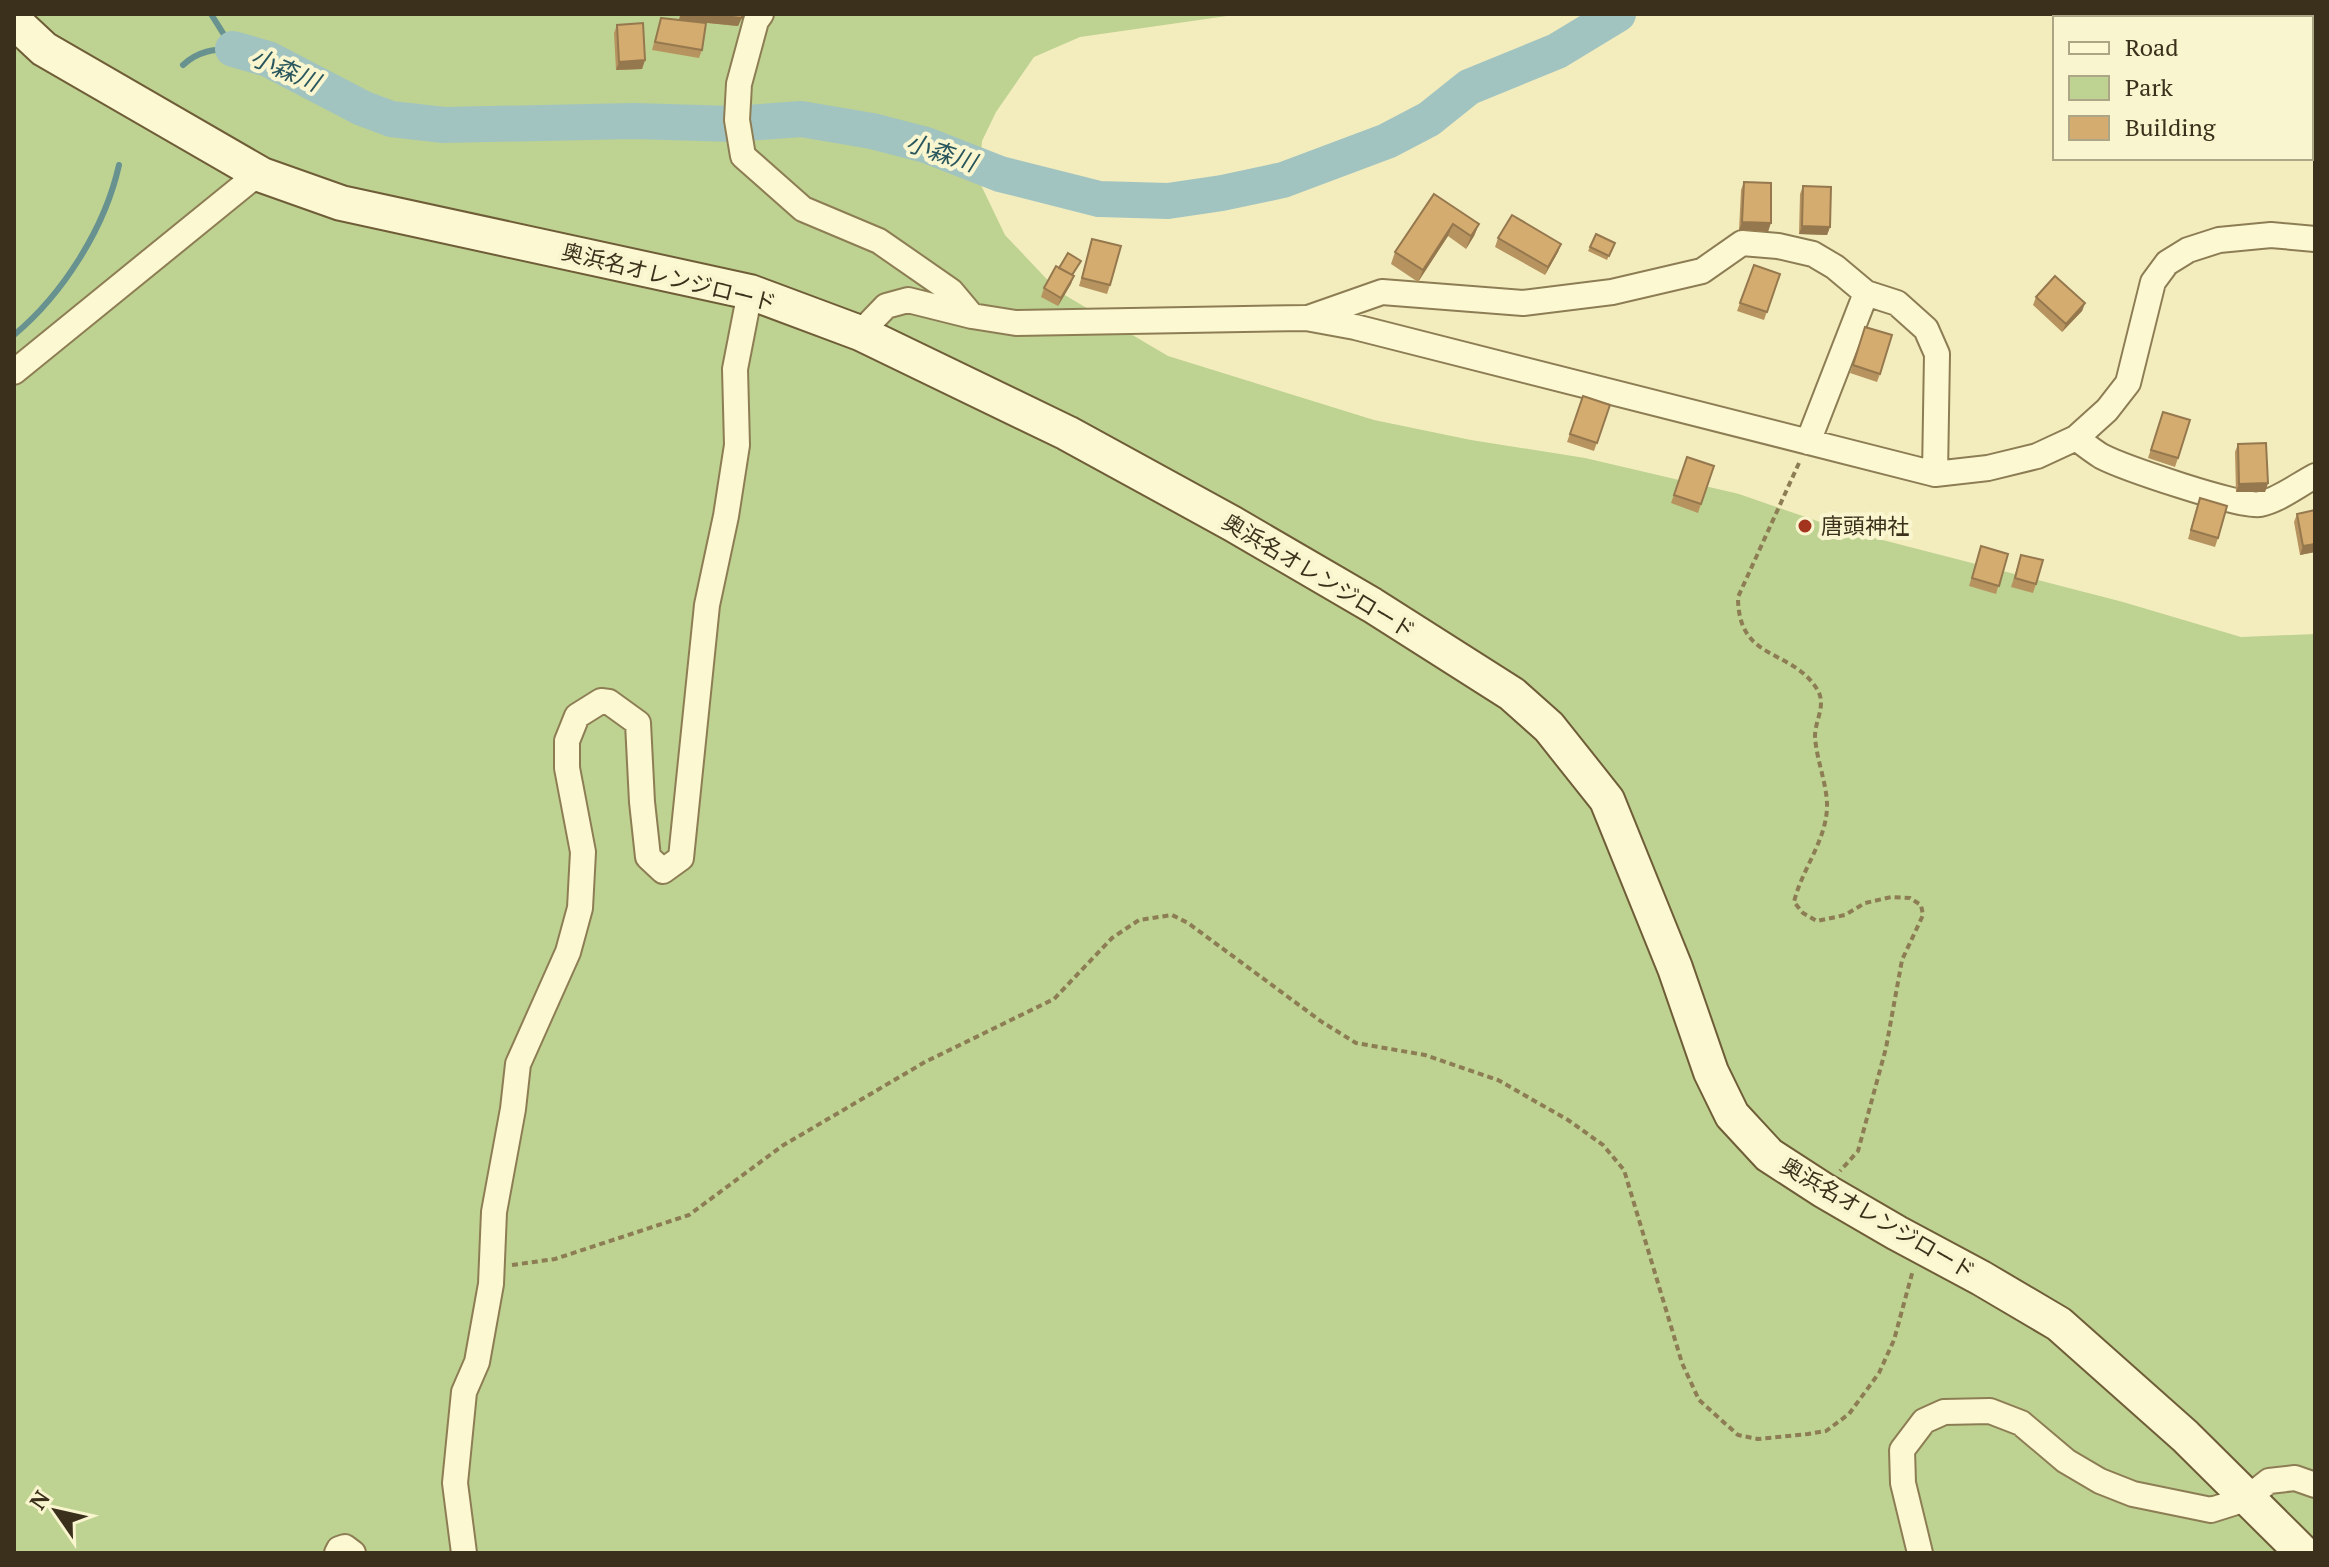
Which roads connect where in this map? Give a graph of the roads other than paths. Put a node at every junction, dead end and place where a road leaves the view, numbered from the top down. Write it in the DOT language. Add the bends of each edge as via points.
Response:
graph roads {
  1 [pos="761,14"];
  2 [pos="14,21"];
  3 [pos="262,175"];
  4 [pos="2315,239"];
  5 [pos="750,292"];
  6 [pos="1866,293"];
  7 [pos="972,316"];
  8 [pos="1306,318"];
  9 [pos="860,333"];
  10 [pos="14,372"];
  11 [pos="2076,438"];
  12 [pos="1808,442"];
  13 [pos="1935,474"];
  14 [pos="2315,476"];
  15 [pos="2315,1485"];
  16 [pos="2246,1499"];
  17 [pos="337,1553"];
  18 [pos="353,1553"];
  19 [pos="464,1553"];
  20 [pos="1920,1553"];
  21 [pos="2303,1553"];
  1 -- 7 [label="street" via="739,84 743,156 803,209 879,241 951,291"];
  2 -- 3 [label="street, 奥浜名オレンジロード" via="44,49"];
  3 -- 5 [label="street, 奥浜名オレンジロード" via="341,203"];
  3 -- 10 [label="street"];
  4 -- 11 [label="street" via="2271,235 2219,240 2167,263 2153,282 2128,383"];
  5 -- 9 [label="street, 奥浜名オレンジロード"];
  5 -- 19 [label="street" via="735,369 737,445 707,605 681,858 663,871 648,857 638,723 601,701 577,716 567,741 583,852 580,908 568,952 518,1064 477,1362 464,1392 455,1483"];
  6 -- 8 [label="street" via="1813,254 1742,243 1702,271 1612,292 1523,303 1382,292"];
  6 -- 12 [label="street"];
  6 -- 13 [label="street" via="1912,314 1937,354"];
  7 -- 8 [label="street" via="1016,323"];
  7 -- 9 [label="street" via="908,300 886,306"];
  8 -- 12 [label="street"];
  9 -- 16 [label="street, 奥浜名オレンジロード" via="1067,433 1233,524 1512,694 1549,727 1607,800 1732,1115 1769,1155 1823,1190 2059,1324 2185,1436"];
  11 -- 13 [label="street" via="2037,456"];
  11 -- 14 [label="street" via="2102,457 2243,503 2271,500"];
  12 -- 13 [label="street"];
  15 -- 16 [label="street" via="2295,1478 2269,1481"];
  16 -- 20 [label="street" via="2211,1510 2133,1494 2066,1461 2021,1423 1990,1411 1944,1412 1924,1421 1902,1450 1903,1483"];
  16 -- 21 [label="street, 奥浜名オレンジロード"];
  17 -- 18 [label="street" via="345,1547"];
}
